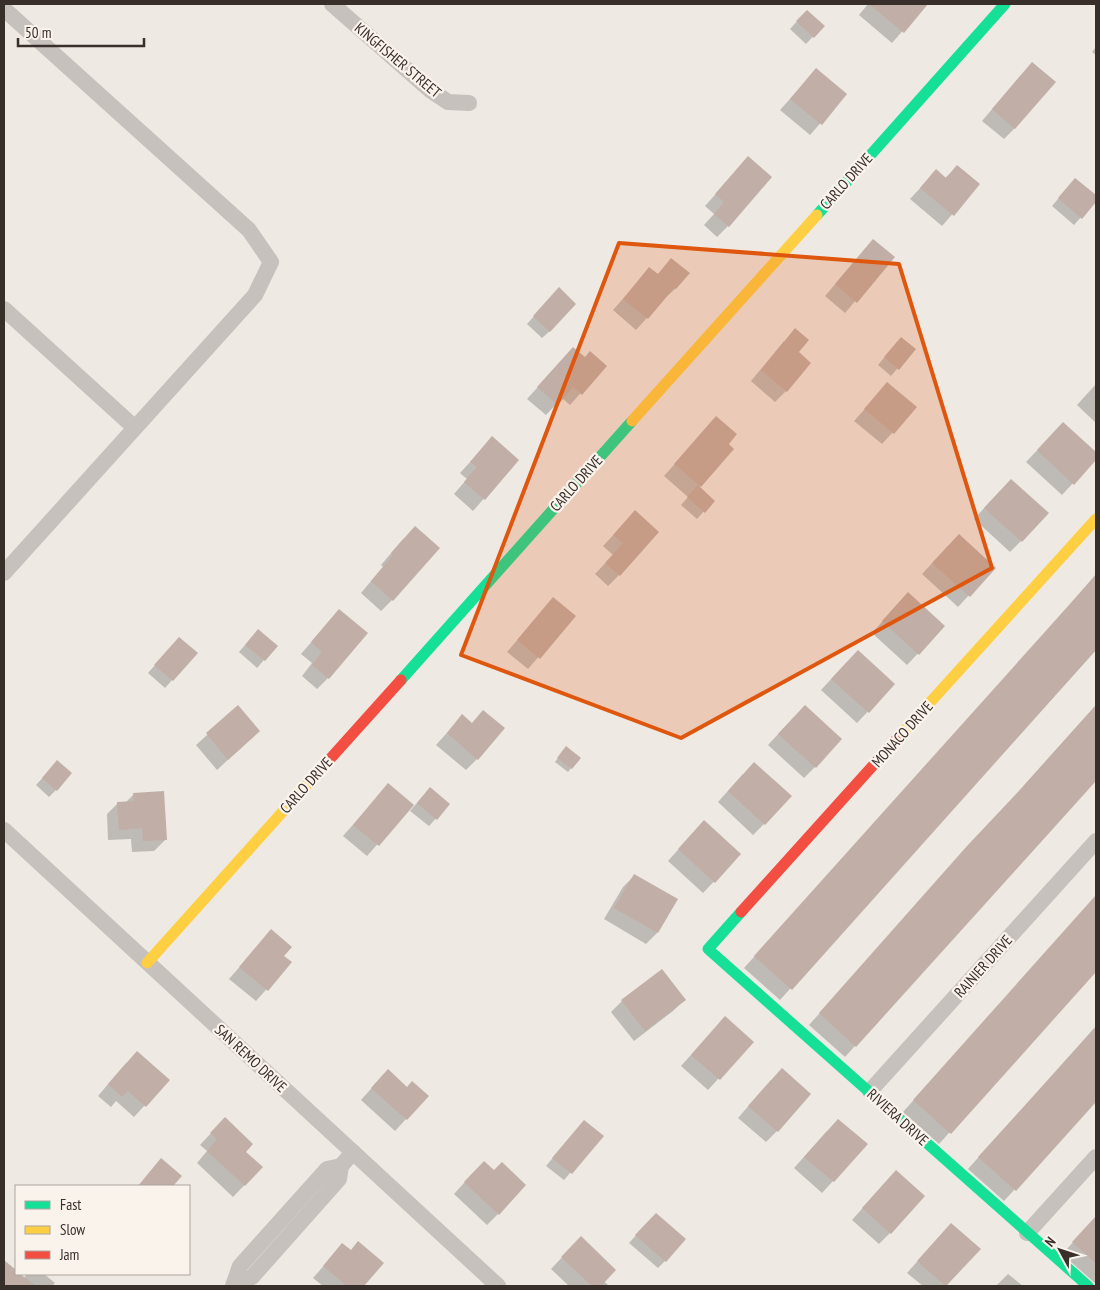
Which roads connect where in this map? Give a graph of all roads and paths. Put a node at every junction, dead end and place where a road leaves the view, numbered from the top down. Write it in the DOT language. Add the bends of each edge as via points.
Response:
graph roads {
  1 [pos="1005,4"];
  2 [pos="336,5"];
  3 [pos="4,9"];
  4 [pos="469,103"];
  5 [pos="4,309"];
  6 [pos="134,427"];
  7 [pos="1096,520"];
  8 [pos="4,573"];
  9 [pos="4,830"];
  10 [pos="1096,841"];
  11 [pos="708,949"];
  12 [pos="147,963"];
  13 [pos="870,1091"];
  14 [pos="353,1152"];
  15 [pos="1096,1157"];
  16 [pos="1027,1232"];
  17 [pos="234,1286"];
  18 [pos="498,1286"];
  19 [pos="1088,1286"];
  1 -- 12 [label="street, CARLO DRIVE"];
  2 -- 4 [label="street, KINGFISHER STREET" via="430,90 448,102"];
  3 -- 6 [label="street" via="250,230 271,262 255,296"];
  5 -- 6 [label="street"];
  6 -- 8 [label="street"];
  7 -- 11 [label="street, MONACO DRIVE"];
  9 -- 12 [label="street, SAN REMO DRIVE"];
  10 -- 13 [label="street, RAINIER DRIVE"];
  11 -- 13 [label="street, RIVIERA DRIVE"];
  12 -- 14 [label="street, SAN REMO DRIVE"];
  13 -- 16 [label="street, RIVIERA DRIVE"];
  14 -- 17 [label="street" via="341,1166 339,1179 252,1276"];
  14 -- 18 [label="street, SAN REMO DRIVE"];
  15 -- 16 [label="street"];
  16 -- 19 [label="street, RIVIERA DRIVE"];
}
